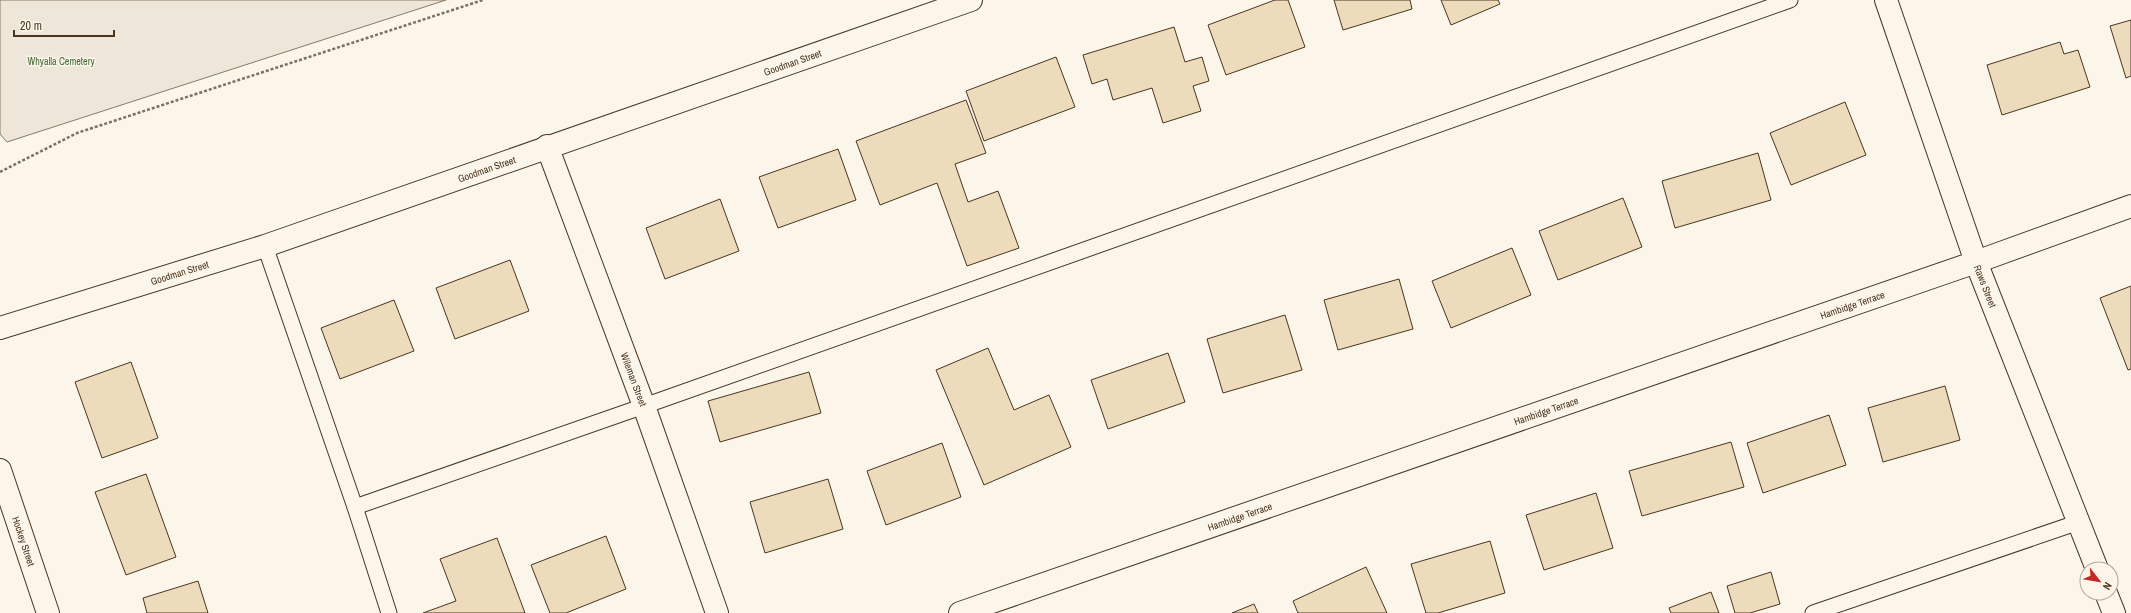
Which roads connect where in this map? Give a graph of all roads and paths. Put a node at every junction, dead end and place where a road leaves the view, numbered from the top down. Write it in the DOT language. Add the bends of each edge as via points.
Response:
graph roads {
  1 [pos="483,0"];
  2 [pos="971,0"];
  3 [pos="1790,0"];
  4 [pos="1886,0"];
  5 [pos="547,146"];
  6 [pos="0,172"];
  7 [pos="2131,206"];
  8 [pos="265,246"];
  9 [pos="1976,262"];
  10 [pos="0,328"];
  11 [pos="644,406"];
  12 [pos="0,470"];
  13 [pos="355,507"];
  14 [pos="2079,522"];
  15 [pos="2094,561"];
  16 [pos="2109,601"];
  17 [pos="48,613"];
  18 [pos="388,613"];
  19 [pos="717,613"];
  20 [pos="960,613"];
  21 [pos="1813,613"];
  22 [pos="2114,613"];
  1 -- 6 [label="path" via="77,133"];
  2 -- 5 [label="street, Goodman Street"];
  3 -- 11 [label="lane"];
  4 -- 9 [label="street, Raws Street"];
  5 -- 8 [label="street, Goodman Street"];
  5 -- 11 [label="street, Wileman Street"];
  7 -- 9 [label="street, Hambidge Terrace"];
  8 -- 10 [label="street, Goodman Street"];
  8 -- 13 [label="lane"];
  9 -- 14 [label="street, Raws Street"];
  9 -- 20 [label="street, Hambidge Terrace"];
  11 -- 13 [label="lane"];
  11 -- 19 [label="street, Wileman Street"];
  12 -- 17 [label="street, Hockey Street"];
  13 -- 18 [label="lane"];
  14 -- 15 [label="street, Raws Street"];
  14 -- 21 [label="lane"];
  16 -- 22 [label="street"];
}
